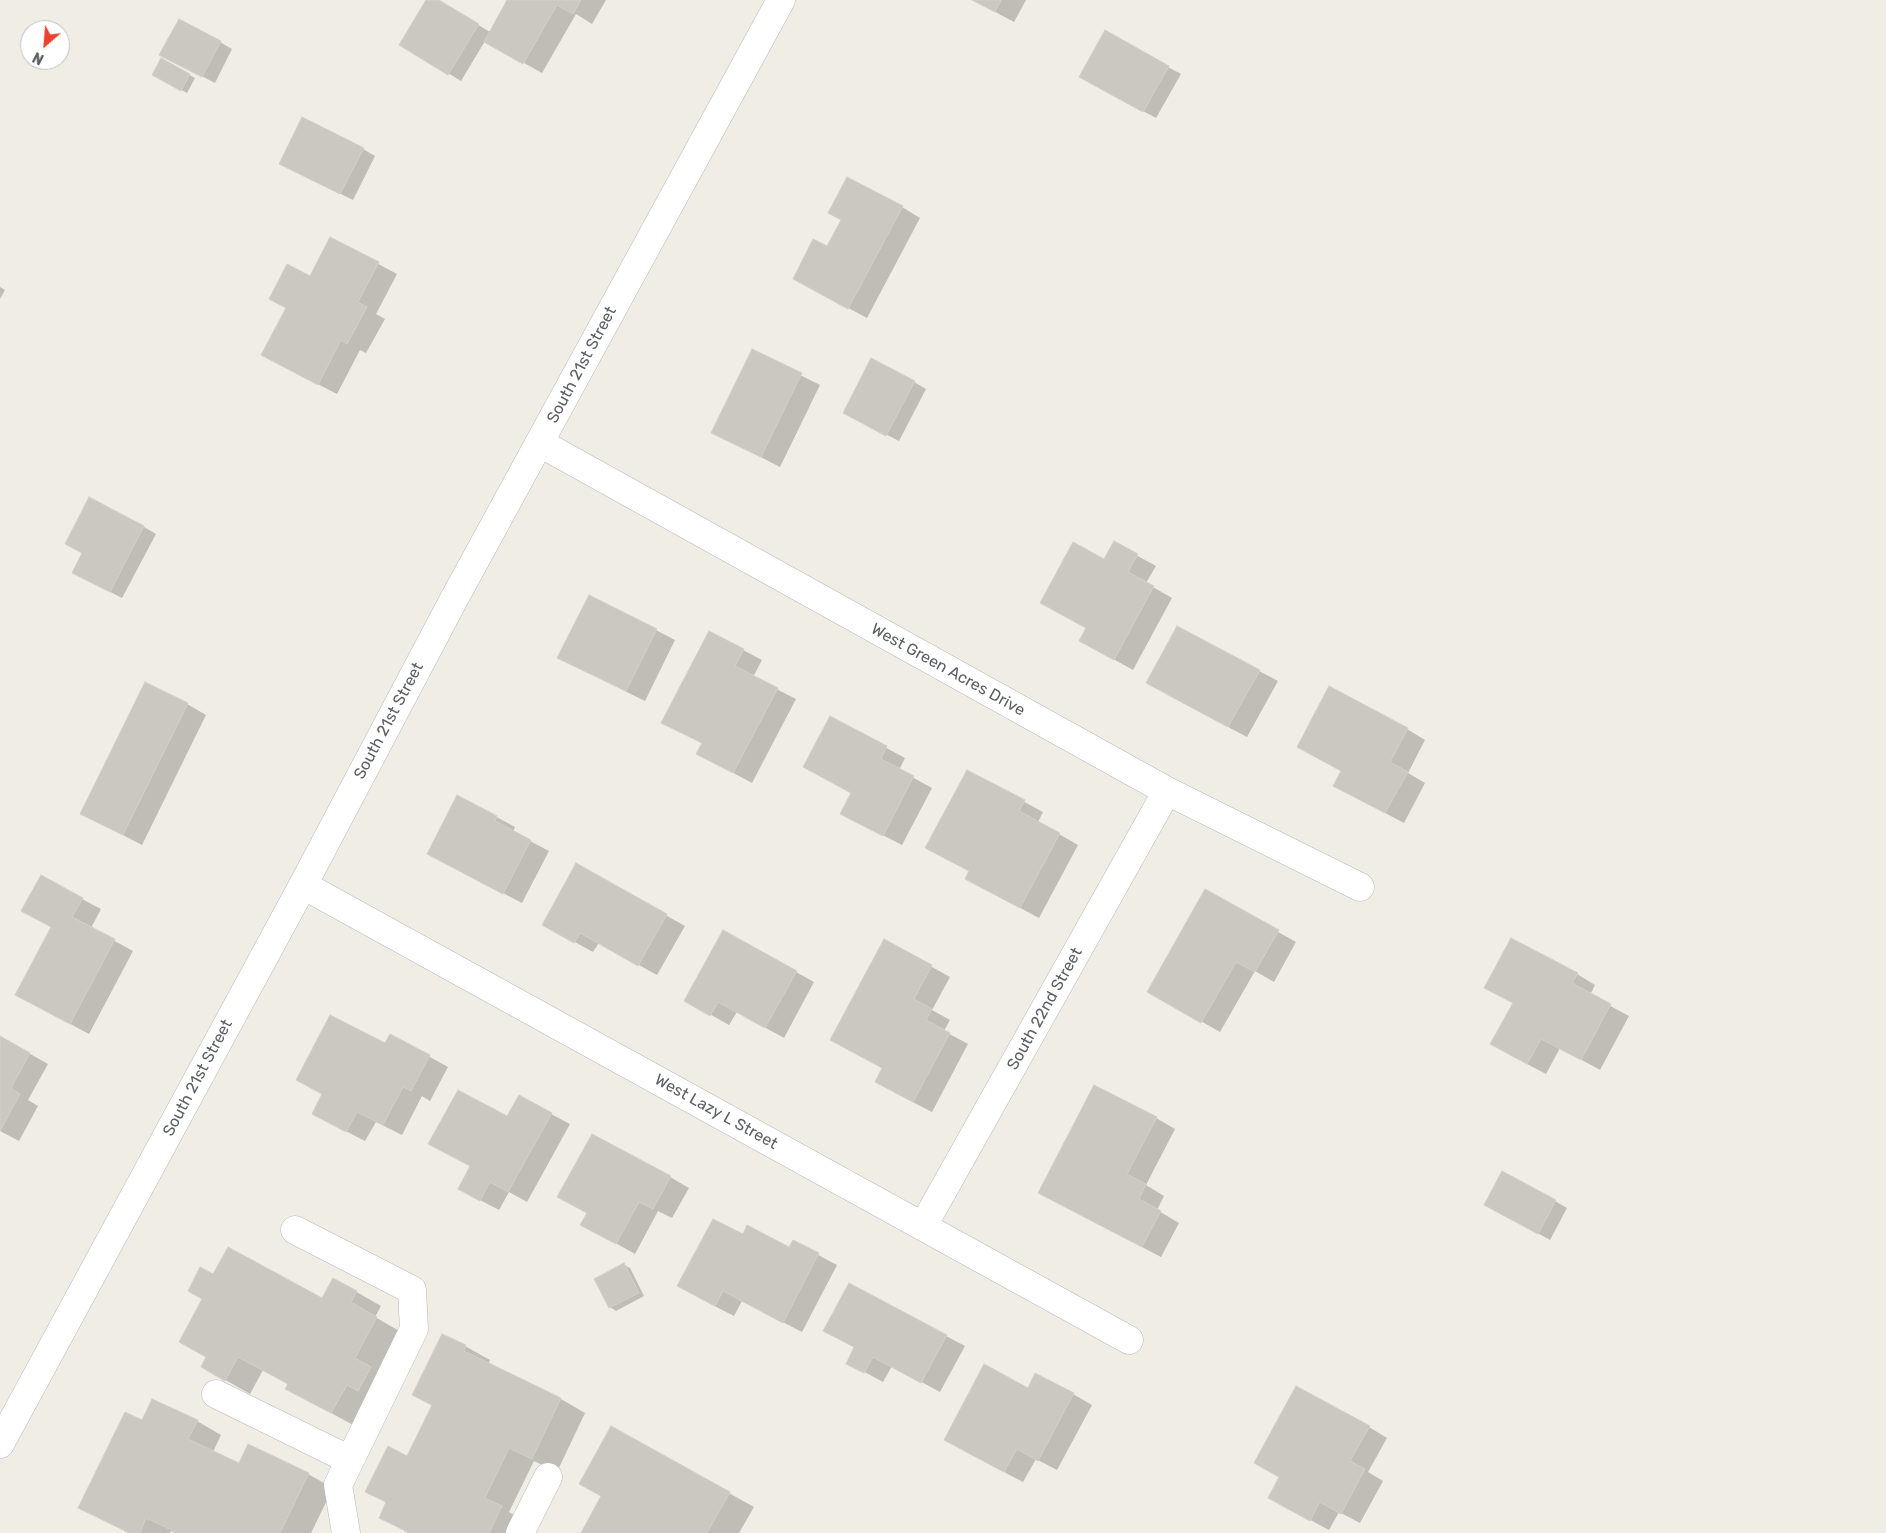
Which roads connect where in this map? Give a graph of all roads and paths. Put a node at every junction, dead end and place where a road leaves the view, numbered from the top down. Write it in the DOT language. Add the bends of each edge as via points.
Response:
graph roads {
  1 [pos="781,0"];
  2 [pos="540,443"];
  3 [pos="1167,791"];
  4 [pos="303,885"];
  5 [pos="1360,887"];
  6 [pos="923,1226"];
  7 [pos="295,1230"];
  8 [pos="1129,1340"];
  9 [pos="216,1394"];
  10 [pos="0,1444"];
  11 [pos="350,1460"];
  12 [pos="548,1476"];
  13 [pos="346,1533"];
  14 [pos="520,1533"];
  1 -- 2 [label="street, South 21st Street"];
  2 -- 3 [label="street, West Green Acres Drive"];
  2 -- 4 [label="street, South 21st Street"];
  3 -- 5 [label="street, West Green Acres Drive"];
  3 -- 6 [label="street, South 22nd Street"];
  4 -- 6 [label="street, West Lazy L Street"];
  4 -- 10 [label="street, South 21st Street"];
  6 -- 8 [label="street, West Lazy L Street"];
  7 -- 11 [label="street" via="412,1290 414,1329"];
  9 -- 11 [label="street"];
  11 -- 13 [label="street" via="338,1485"];
  12 -- 14 [label="street"];
}
